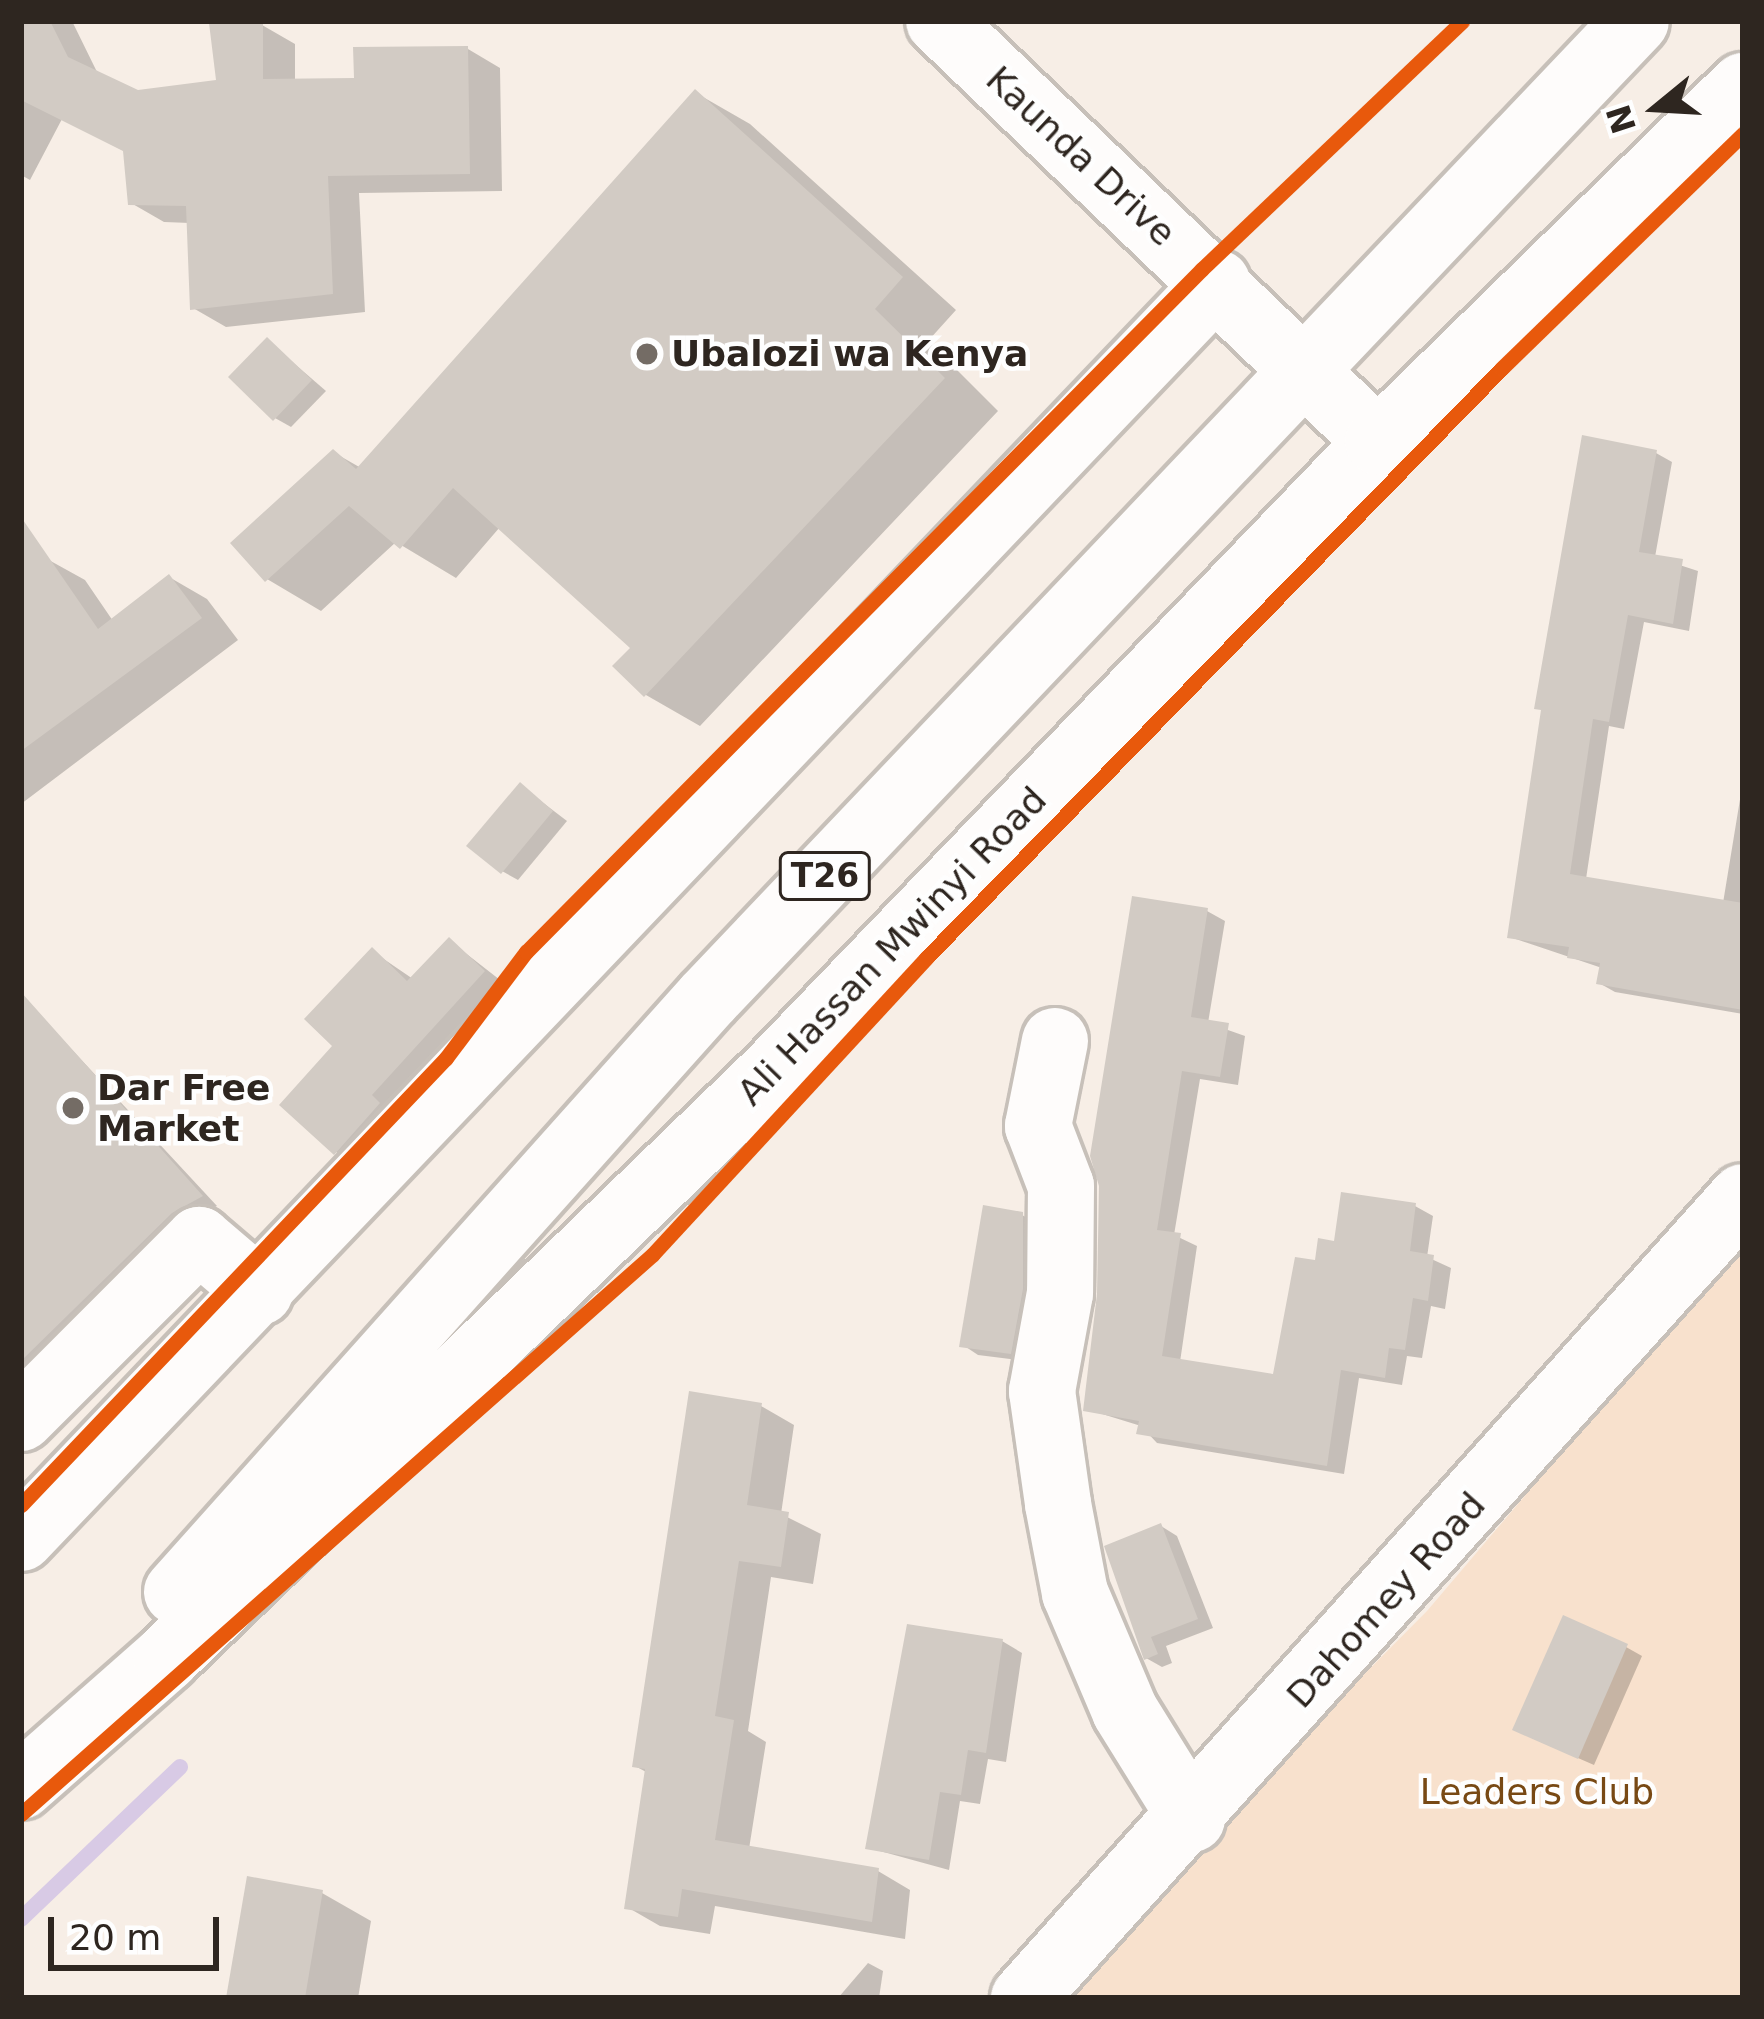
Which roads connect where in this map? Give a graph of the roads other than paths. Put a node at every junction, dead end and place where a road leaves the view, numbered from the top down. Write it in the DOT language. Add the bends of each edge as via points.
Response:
graph roads {
  1 [pos="939,21"];
  2 [pos="1636,21"];
  3 [pos="1743,86"];
  4 [pos="1257,324"];
  5 [pos="1378,442"];
  6 [pos="1055,1041"];
  7 [pos="1743,1198"];
  8 [pos="260,1292"];
  9 [pos="21,1418"];
  10 [pos="21,1538"];
  11 [pos="21,1738"];
  12 [pos="21,1786"];
  13 [pos="1192,1819"];
  14 [pos="1024,1998"];
  1 -- 4 [label="main road, Kaunda Drive"];
  2 -- 4 [label="main road, T26"];
  3 -- 5 [label="main road, Ali Hassan Mwinyi Road / T26"];
  4 -- 5 [label="main road, Kaunda Drive"];
  4 -- 8 [label="main road"];
  4 -- 11 [label="main road, T26" via="708,998 152,1621"];
  5 -- 12 [label="main road, Ali Hassan Mwinyi Road / T26" via="771,1073 166,1658"];
  6 -- 13 [label="main road" via="1038,1126 1061,1186 1060,1293 1042,1391 1058,1504 1075,1593 1108,1672"];
  7 -- 13 [label="main road, Dahomey Road"];
  8 -- 9 [label="main road" via="199,1240"];
  8 -- 10 [label="main road"];
  13 -- 14 [label="main road, Dahomey Road"];
}
